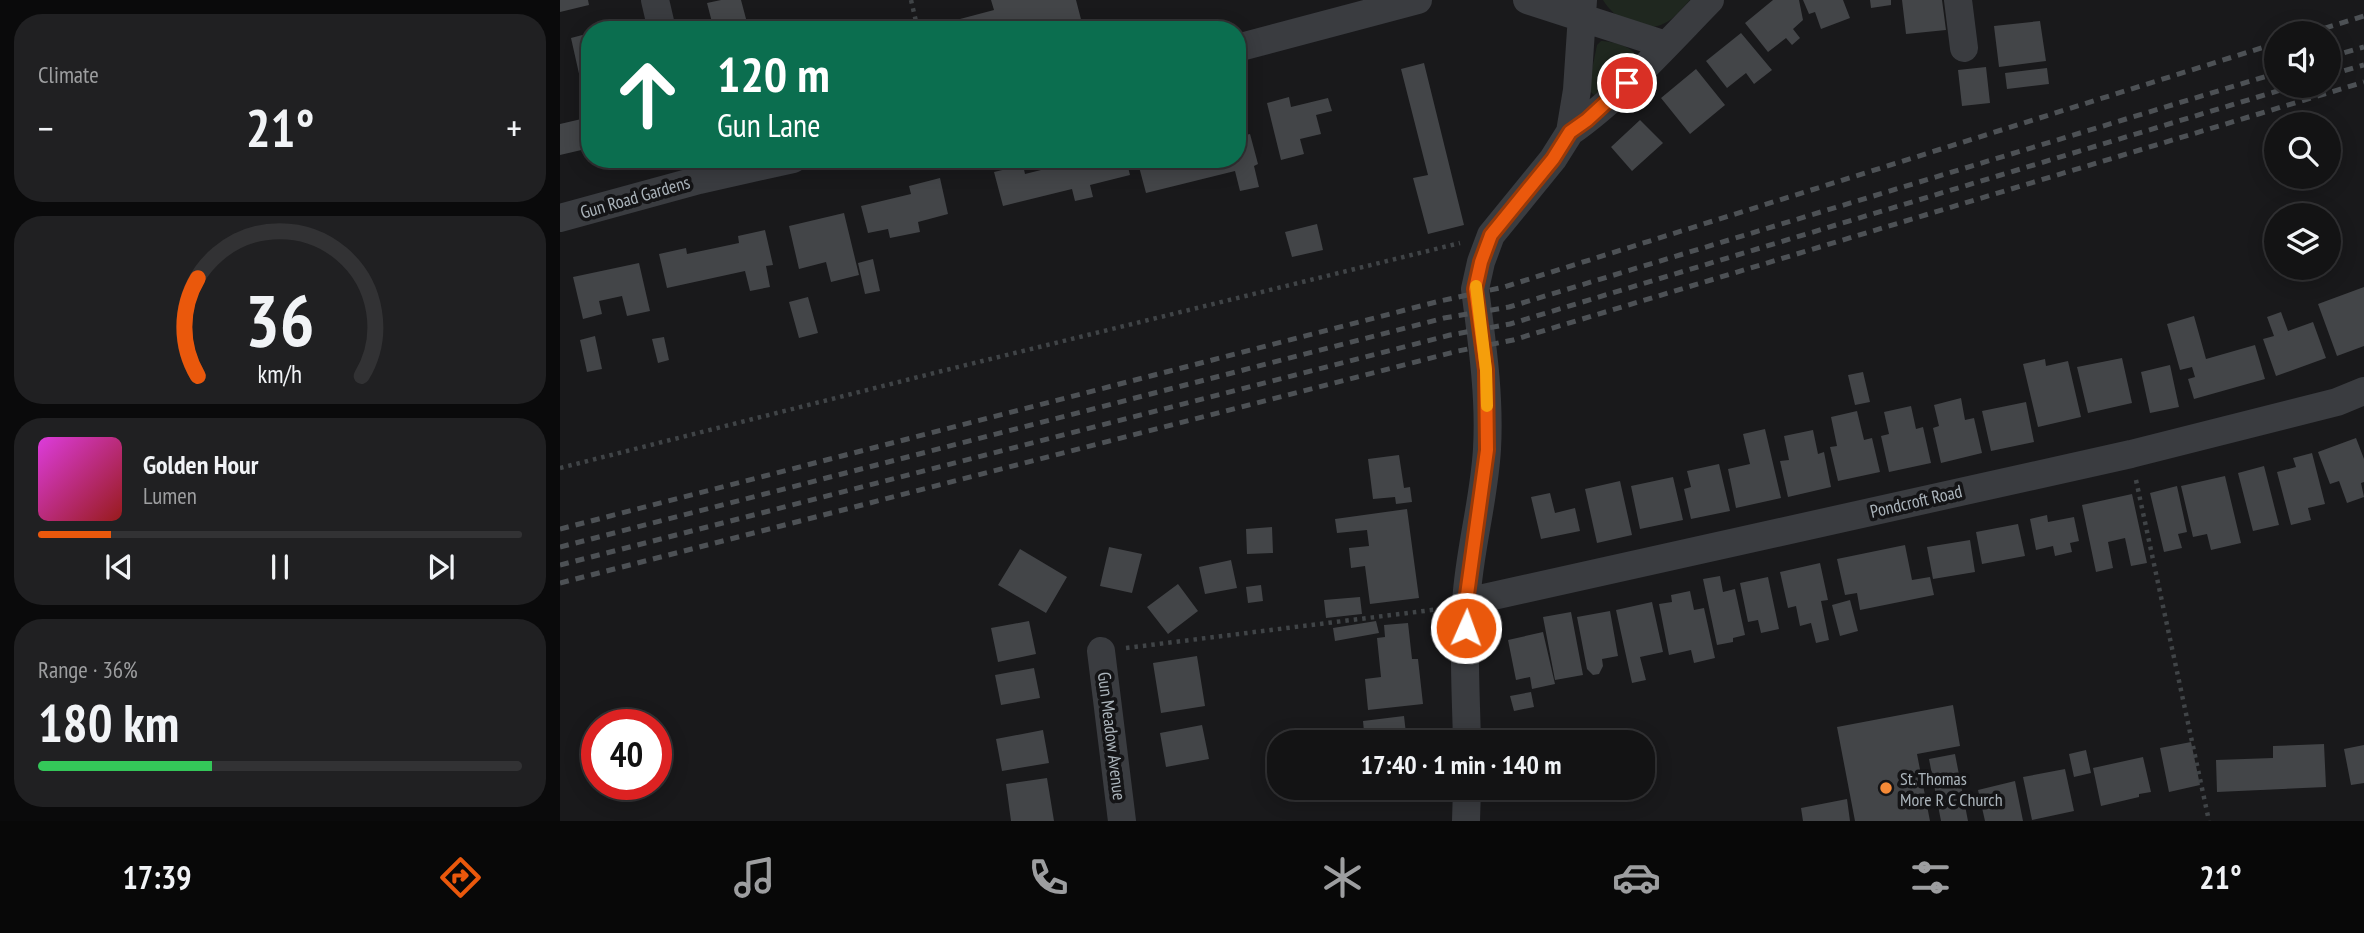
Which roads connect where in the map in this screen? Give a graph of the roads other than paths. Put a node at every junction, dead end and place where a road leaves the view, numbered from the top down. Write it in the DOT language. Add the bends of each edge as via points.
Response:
graph roads {
  1 [pos="655,0"];
  2 [pos="1418,0"];
  3 [pos="1527,0"];
  4 [pos="1710,0"];
  5 [pos="1958,0"];
  6 [pos="1583,8"];
  7 [pos="660,21"];
  8 [pos="1246,46"];
  9 [pos="1666,46"];
  10 [pos="1964,48"];
  11 [pos="1570,132"];
  12 [pos="697,169"];
  13 [pos="560,218"];
  14 [pos="2364,391"];
  15 [pos="1466,602"];
  16 [pos="1101,651"];
  17 [pos="1467,730"];
  18 [pos="1467,800"];
  19 [pos="1122,821"];
  20 [pos="1466,821"];
  1 -- 7 [label="street"];
  2 -- 8 [label="street"];
  3 -- 6 [label="street"];
  4 -- 9 [label="street"];
  5 -- 10 [label="street"];
  6 -- 9 [label="street"];
  6 -- 11 [label="street"];
  9 -- 11 [label="street"];
  11 -- 15 [label="street" via="1491,235 1475,289 1486,370 1487,450"];
  12 -- 13 [label="street, Gun Road Gardens"];
  14 -- 15 [label="street, Pondcroft Road" via="2337,402 2131,454"];
  15 -- 17 [label="street"];
  16 -- 19 [label="street, Gun Meadow Avenue"];
  18 -- 20 [label="street"];
}
